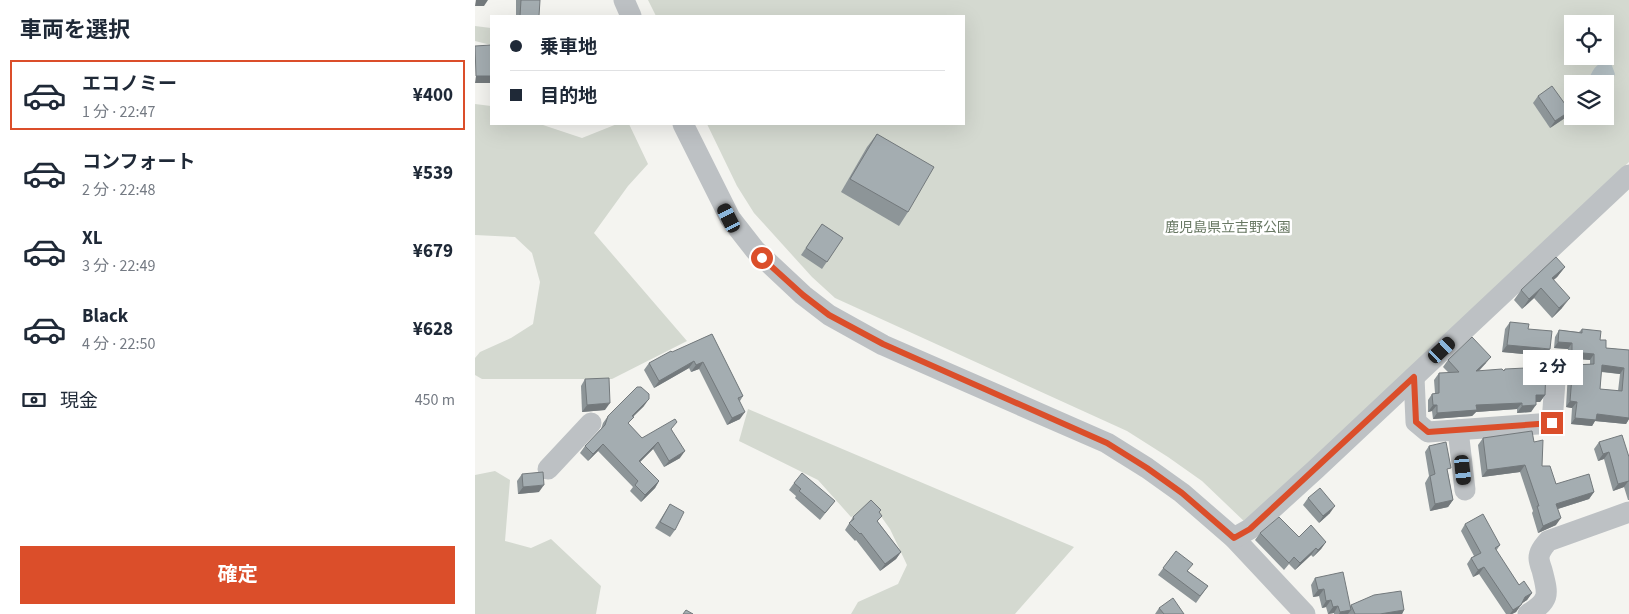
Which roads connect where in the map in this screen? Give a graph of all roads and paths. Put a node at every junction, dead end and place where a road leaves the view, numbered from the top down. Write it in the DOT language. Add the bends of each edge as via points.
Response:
graph roads {
  1 [pos="624,0"];
  2 [pos="631,15"];
  3 [pos="683,125"];
  4 [pos="1629,175"];
  5 [pos="1557,367"];
  6 [pos="1414,377"];
  7 [pos="591,423"];
  8 [pos="1458,430"];
  9 [pos="548,469"];
  10 [pos="1465,490"];
  11 [pos="1629,512"];
  12 [pos="1234,538"];
  13 [pos="1305,614"];
  14 [pos="1528,614"];
  1 -- 2 [label="street"];
  3 -- 12 [label="street" via="729,218 770,265 829,315 883,344 1107,443 1182,493"];
  4 -- 6 [label="street"];
  5 -- 8 [label="street" via="1552,423"];
  6 -- 8 [label="street" via="1416,422 1428,432"];
  6 -- 12 [label="street" via="1250,529"];
  7 -- 9 [label="street"];
  8 -- 10 [label="street"];
  11 -- 14 [label="street" via="1548,541 1539,559 1547,597 1540,607"];
  12 -- 13 [label="street"];
}
